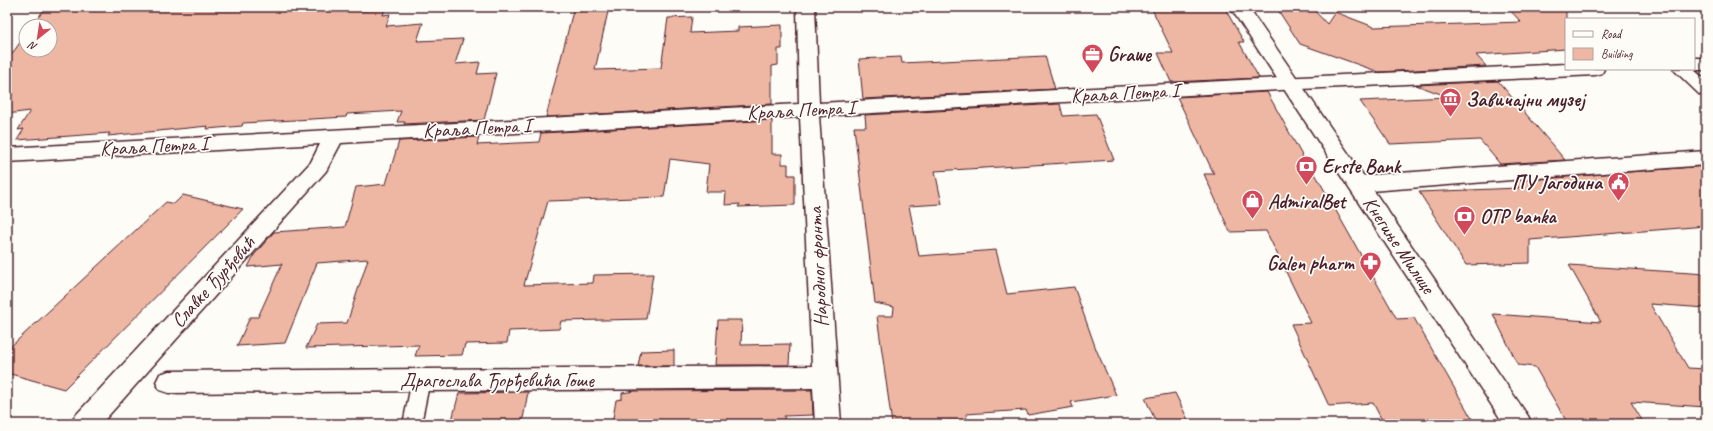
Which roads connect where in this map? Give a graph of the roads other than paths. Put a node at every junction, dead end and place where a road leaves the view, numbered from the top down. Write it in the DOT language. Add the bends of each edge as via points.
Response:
graph roads {
  1 [pos="806,7"];
  2 [pos="1239,7"];
  3 [pos="1695,64"];
  4 [pos="1706,64"];
  5 [pos="1575,70"];
  6 [pos="1683,70"];
  7 [pos="1290,84"];
  8 [pos="1706,90"];
  9 [pos="809,110"];
  10 [pos="335,136"];
  11 [pos="7,155"];
  12 [pos="1706,158"];
  13 [pos="1358,184"];
  14 [pos="825,377"];
  15 [pos="421,380"];
  16 [pos="169,382"];
  17 [pos="84,424"];
  18 [pos="412,424"];
  19 [pos="828,424"];
  20 [pos="1519,424"];
  1 -- 9 [label="street, Народног фронта"];
  2 -- 7 [label="street, Кнегиње Милице"];
  3 -- 4 [label="street"];
  5 -- 7 [label="street, Краља Петра I"];
  6 -- 8 [label="street"];
  7 -- 9 [label="street, Краља Петра I"];
  7 -- 13 [label="street, Кнегиње Милице"];
  9 -- 10 [label="street, Краља Петра I"];
  9 -- 14 [label="street, Народног фронта"];
  10 -- 11 [label="street, Краља Петра I"];
  10 -- 17 [label="street, Славке Ђурђевић" via="319,166"];
  12 -- 13 [label="street"];
  13 -- 20 [label="street, Кнегиње Милице"];
  14 -- 15 [label="street, Драгослава Ђорђевића Гоше"];
  14 -- 19 [label="street, Народног фронта"];
  15 -- 16 [label="street, Драгослава Ђорђевића Гоше"];
  15 -- 18 [label="lane"];
}
